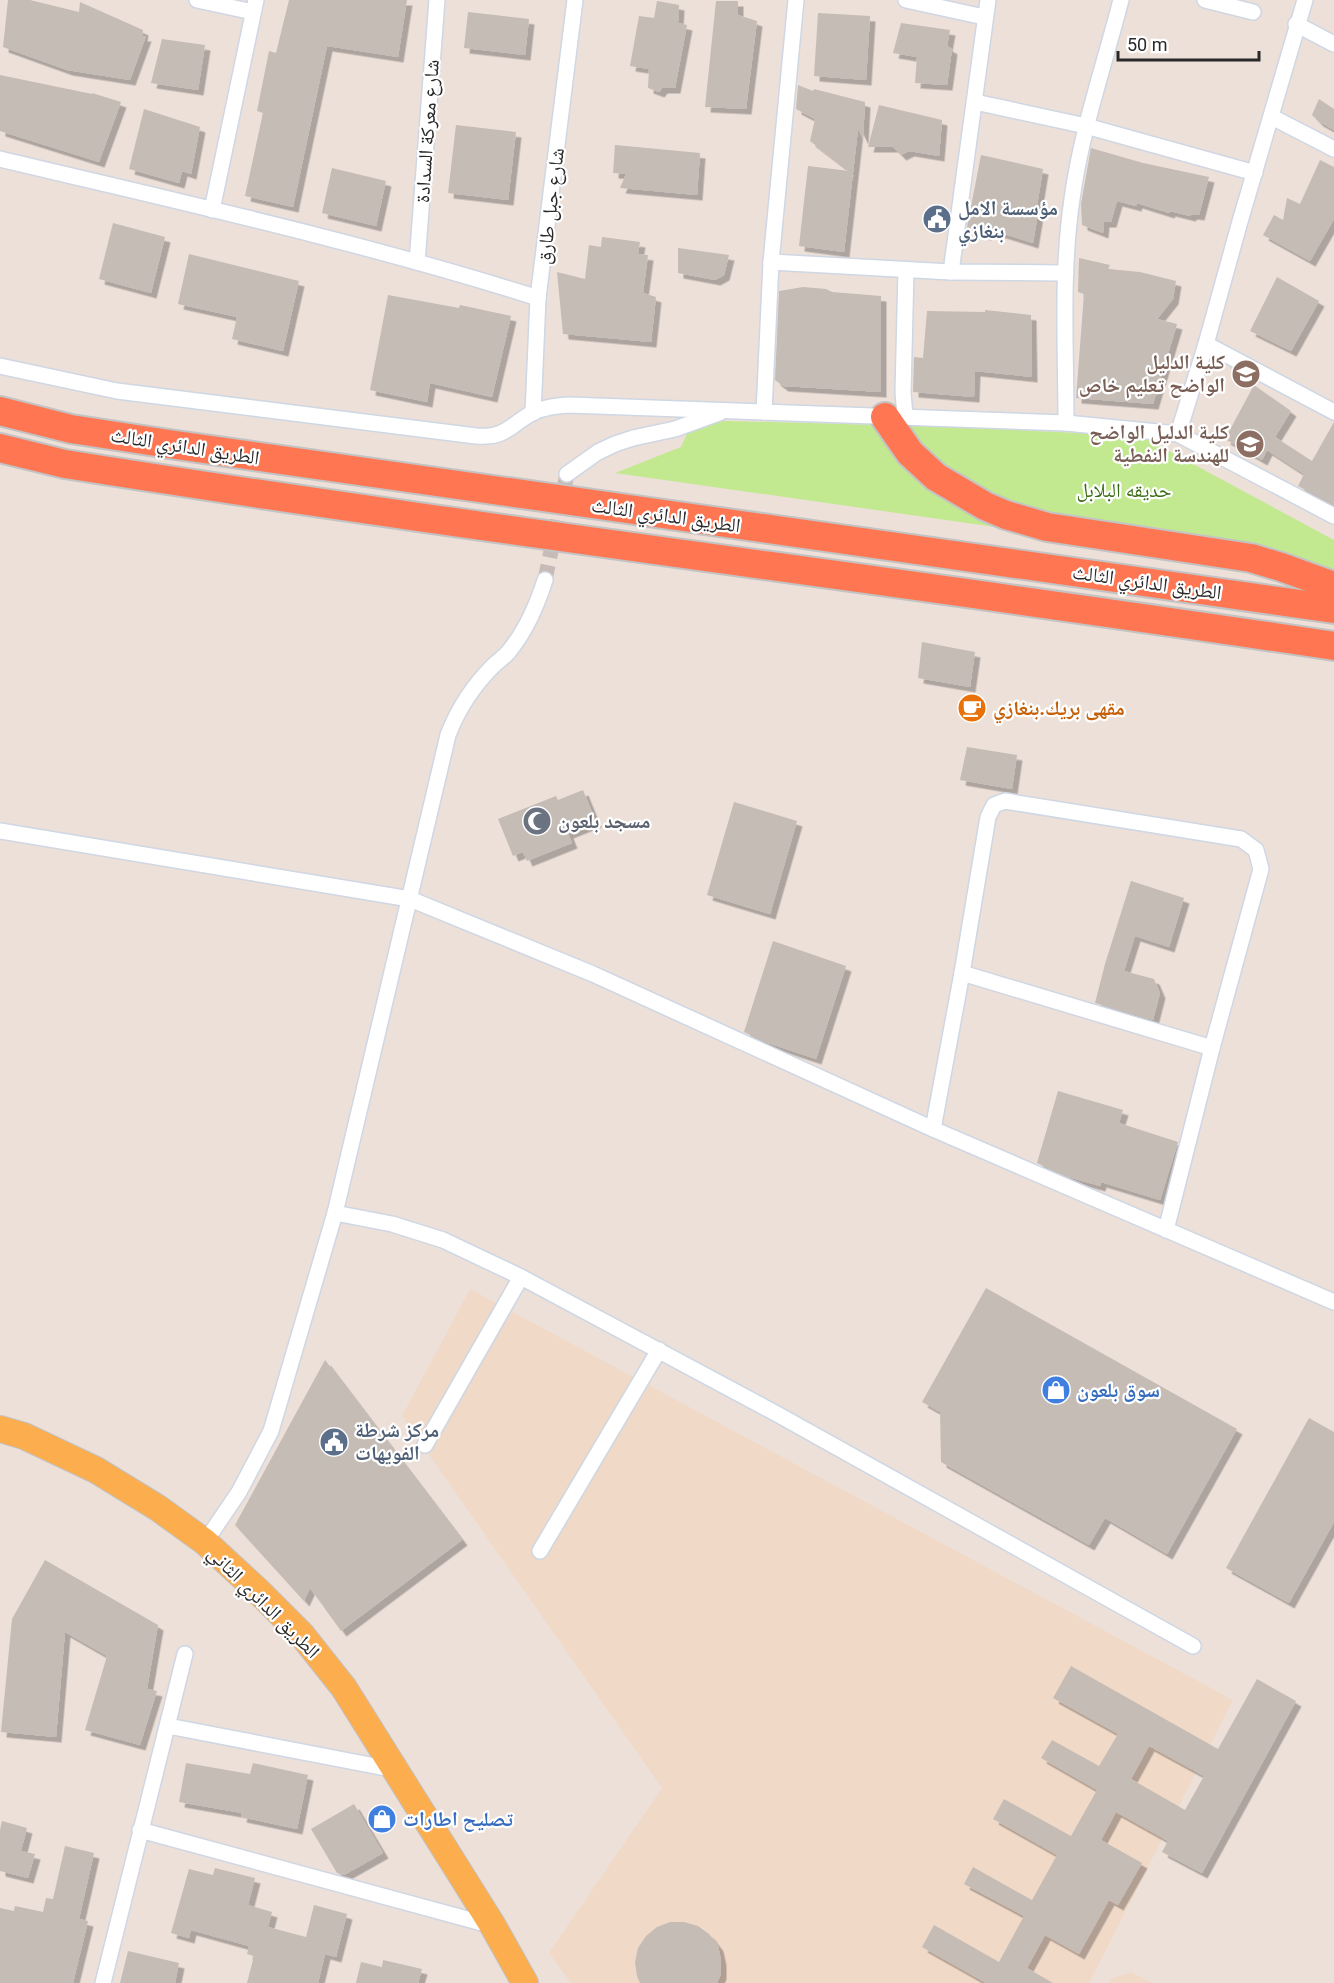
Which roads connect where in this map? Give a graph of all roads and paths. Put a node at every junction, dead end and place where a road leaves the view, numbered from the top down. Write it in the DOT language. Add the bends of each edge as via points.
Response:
graph roads {
  1 [pos="197,0"];
  2 [pos="437,0"];
  3 [pos="575,0"];
  4 [pos="796,0"];
  5 [pos="906,0"];
  6 [pos="988,0"];
  7 [pos="1121,0"];
  8 [pos="1205,0"];
  9 [pos="1305,0"];
  10 [pos="255,6"];
  11 [pos="1253,12"];
  12 [pos="984,17"];
  13 [pos="1296,24"];
  14 [pos="1334,44"];
  15 [pos="975,102"];
  16 [pos="1272,117"];
  17 [pos="1086,126"];
  18 [pos="1334,149"];
  19 [pos="0,159"];
  20 [pos="1254,173"];
  21 [pos="212,210"];
  22 [pos="417,262"];
  23 [pos="771,262"];
  24 [pos="906,270"];
  25 [pos="951,273"];
  26 [pos="1066,273"];
  27 [pos="538,298"];
  28 [pos="1206,345"];
  29 [pos="0,366"];
  30 [pos="727,410"];
  31 [pos="0,411"];
  32 [pos="764,412"];
  33 [pos="1334,412"];
  34 [pos="533,413"];
  35 [pos="895,417"];
  36 [pos="1066,423"];
  37 [pos="1178,434"];
  38 [pos="0,448"];
  39 [pos="567,474"];
  40 [pos="1334,516"];
  41 [pos="545,580"];
  42 [pos="1334,586"];
  43 [pos="1334,609"];
  44 [pos="1294,640"];
  45 [pos="1334,646"];
  46 [pos="1334,664"];
  47 [pos="0,831"];
  48 [pos="410,899"];
  49 [pos="962,974"];
  50 [pos="1212,1048"];
  51 [pos="933,1129"];
  52 [pos="335,1213"];
  53 [pos="1167,1230"];
  54 [pos="521,1277"];
  55 [pos="1334,1302"];
  56 [pos="659,1350"];
  57 [pos="0,1429"];
  58 [pos="426,1445"];
  59 [pos="206,1542"];
  60 [pos="540,1551"];
  61 [pos="1193,1646"];
  62 [pos="185,1654"];
  63 [pos="168,1726"];
  64 [pos="396,1770"];
  65 [pos="140,1830"];
  66 [pos="493,1926"];
  67 [pos="103,1983"];
  68 [pos="525,1983"];
  1 -- 10 [label="street"];
  2 -- 22 [label="street, شارع معركة السدادة"];
  3 -- 27 [label="street, شارع جبل طارق"];
  4 -- 23 [label="street"];
  5 -- 12 [label="street"];
  6 -- 12 [label="street"];
  7 -- 17 [label="street"];
  8 -- 11 [label="street"];
  9 -- 13 [label="street"];
  10 -- 21 [label="street"];
  12 -- 15 [label="street"];
  13 -- 14 [label="street"];
  13 -- 16 [label="street"];
  15 -- 17 [label="street"];
  15 -- 25 [label="street"];
  16 -- 18 [label="street"];
  16 -- 20 [label="street"];
  17 -- 20 [label="street"];
  17 -- 26 [label="street" via="1072,200"];
  19 -- 21 [label="street"];
  20 -- 28 [label="street"];
  21 -- 22 [label="street"];
  22 -- 27 [label="street"];
  23 -- 24 [label="street"];
  23 -- 32 [label="street"];
  24 -- 25 [label="street"];
  24 -- 35 [label="street" via="903,392"];
  25 -- 26 [label="street"];
  26 -- 36 [label="street"];
  27 -- 34 [label="street, شارع جبل طارق"];
  28 -- 33 [label="street"];
  28 -- 37 [label="street"];
  29 -- 34 [label="street" via="117,392 476,436 501,434"];
  30 -- 32 [label="street"];
  30 -- 34 [label="street" via="569,405"];
  30 -- 39 [label="street" via="675,429 615,444"];
  31 -- 43 [label="highway, الطريق الدائري الثالث" via="71,429 169,444"];
  32 -- 35 [label="street"];
  35 -- 36 [label="street"];
  35 -- 42 [label="highway" via="910,453 936,477 1006,515 1047,527 1251,558"];
  36 -- 37 [label="street"];
  37 -- 40 [label="street"];
  38 -- 44 [label="highway, الطريق الدائري الثالث" via="65,464 477,526"];
  41 -- 48 [label="street" via="521,635 479,681 455,716"];
  44 -- 45 [label="highway, الطريق الدائري الثالث"];
  44 -- 46 [label="highway"];
  47 -- 48 [label="street"];
  48 -- 51 [label="street" via="593,974"];
  48 -- 52 [label="street"];
  49 -- 50 [label="street"];
  49 -- 50 [label="street" via="988,817 994,805 1005,801 1241,839 1256,849 1261,869"];
  49 -- 51 [label="street"];
  50 -- 53 [label="street"];
  51 -- 53 [label="street"];
  52 -- 54 [label="street" via="392,1224 443,1240"];
  52 -- 59 [label="street" via="271,1431 239,1492"];
  53 -- 55 [label="street"];
  54 -- 56 [label="street"];
  54 -- 58 [label="street"];
  56 -- 60 [label="street"];
  56 -- 61 [label="street"];
  57 -- 59 [label="main road, الطريق الدائري الثاني" via="96,1470"];
  59 -- 64 [label="main road, الطريق الدائري الثاني" via="302,1635 344,1688"];
  62 -- 63 [label="street"];
  63 -- 64 [label="street"];
  63 -- 65 [label="street"];
  64 -- 66 [label="main road, الطريق الدائري الثاني"];
  65 -- 66 [label="street"];
  65 -- 67 [label="street"];
  66 -- 68 [label="main road, الطريق الدائري الثاني"];
}
